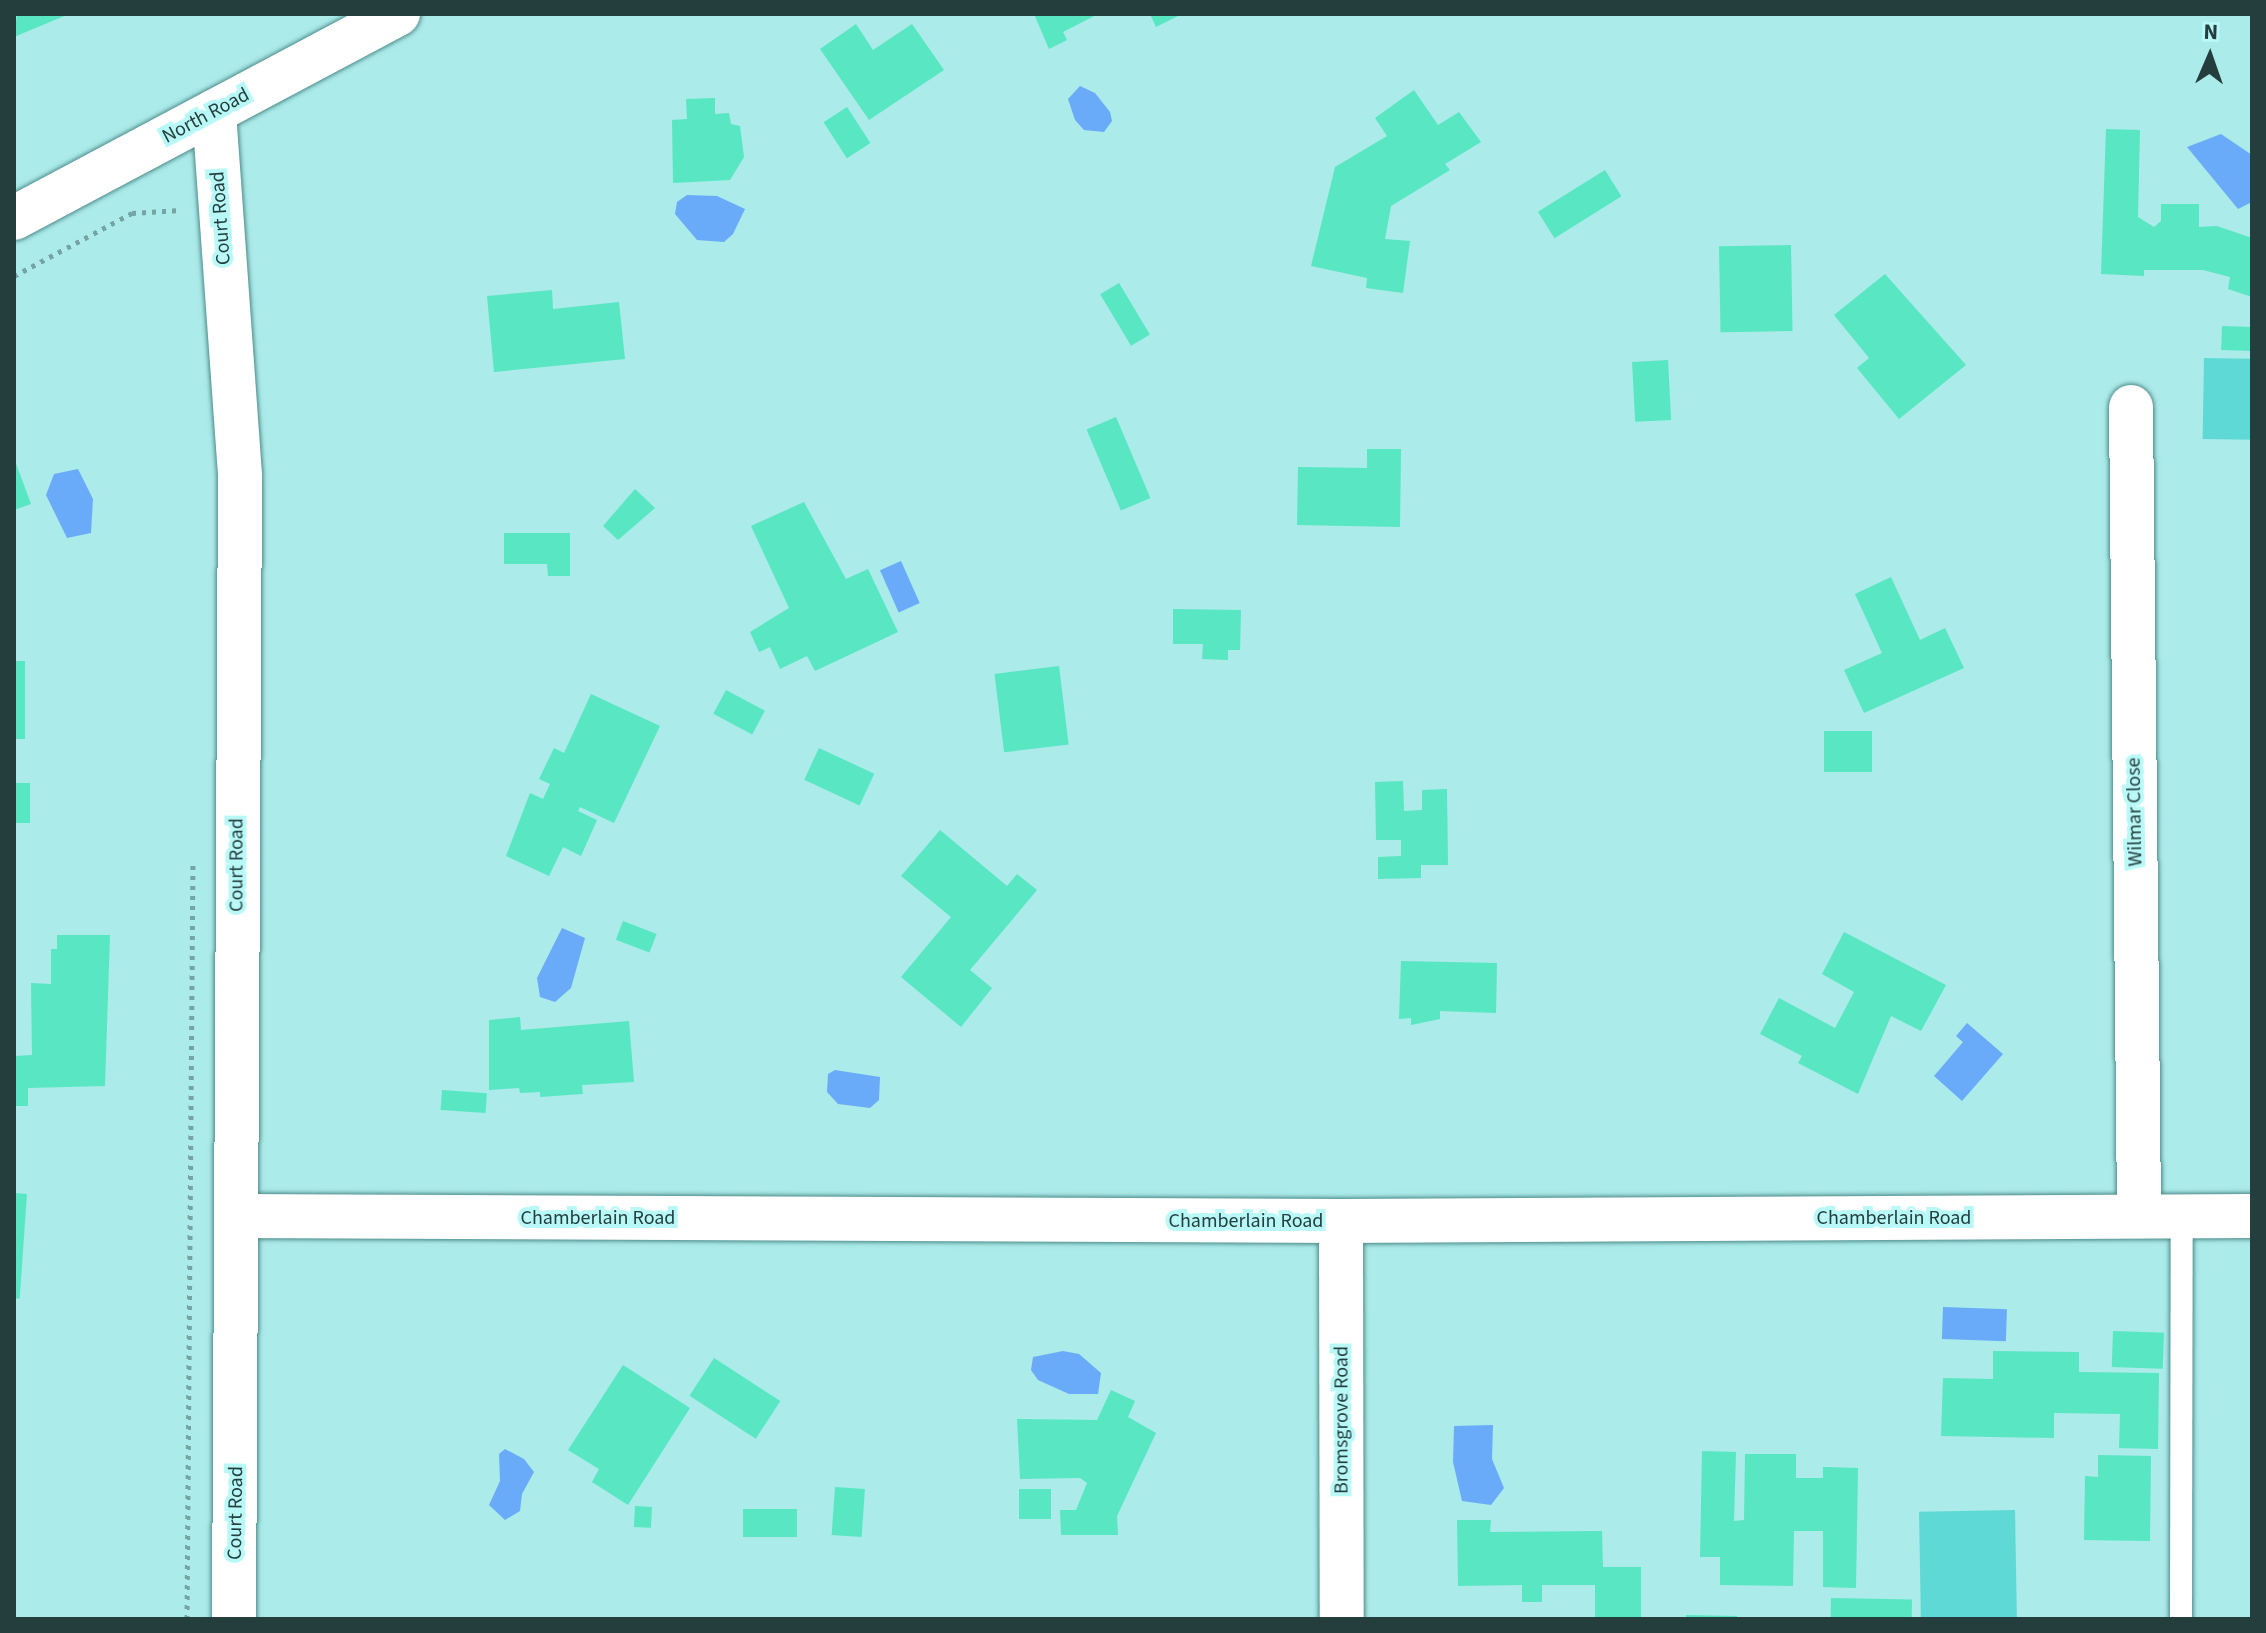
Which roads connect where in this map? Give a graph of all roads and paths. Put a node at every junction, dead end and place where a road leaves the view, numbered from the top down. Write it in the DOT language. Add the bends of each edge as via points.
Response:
graph roads {
  1 [pos="398,14"];
  2 [pos="214,112"];
  3 [pos="190,209"];
  4 [pos="14,218"];
  5 [pos="14,276"];
  6 [pos="2131,407"];
  7 [pos="239,1216"];
  8 [pos="2139,1216"];
  9 [pos="2182,1216"];
  10 [pos="2252,1216"];
  11 [pos="1341,1221"];
  12 [pos="234,1619"];
  13 [pos="1342,1619"];
  14 [pos="2181,1619"];
  1 -- 2 [label="street, North Road"];
  2 -- 4 [label="street, North Road"];
  2 -- 7 [label="street, Court Road" via="240,476"];
  3 -- 5 [label="path" via="132,213"];
  6 -- 8 [label="street, Wilmar Close"];
  7 -- 11 [label="street, Chamberlain Road"];
  7 -- 12 [label="street, Court Road"];
  8 -- 9 [label="street, Chamberlain Road"];
  8 -- 11 [label="street, Chamberlain Road"];
  9 -- 10 [label="street, Chamberlain Road"];
  9 -- 14 [label="lane"];
  11 -- 13 [label="street, Bromsgrove Road"];
}
